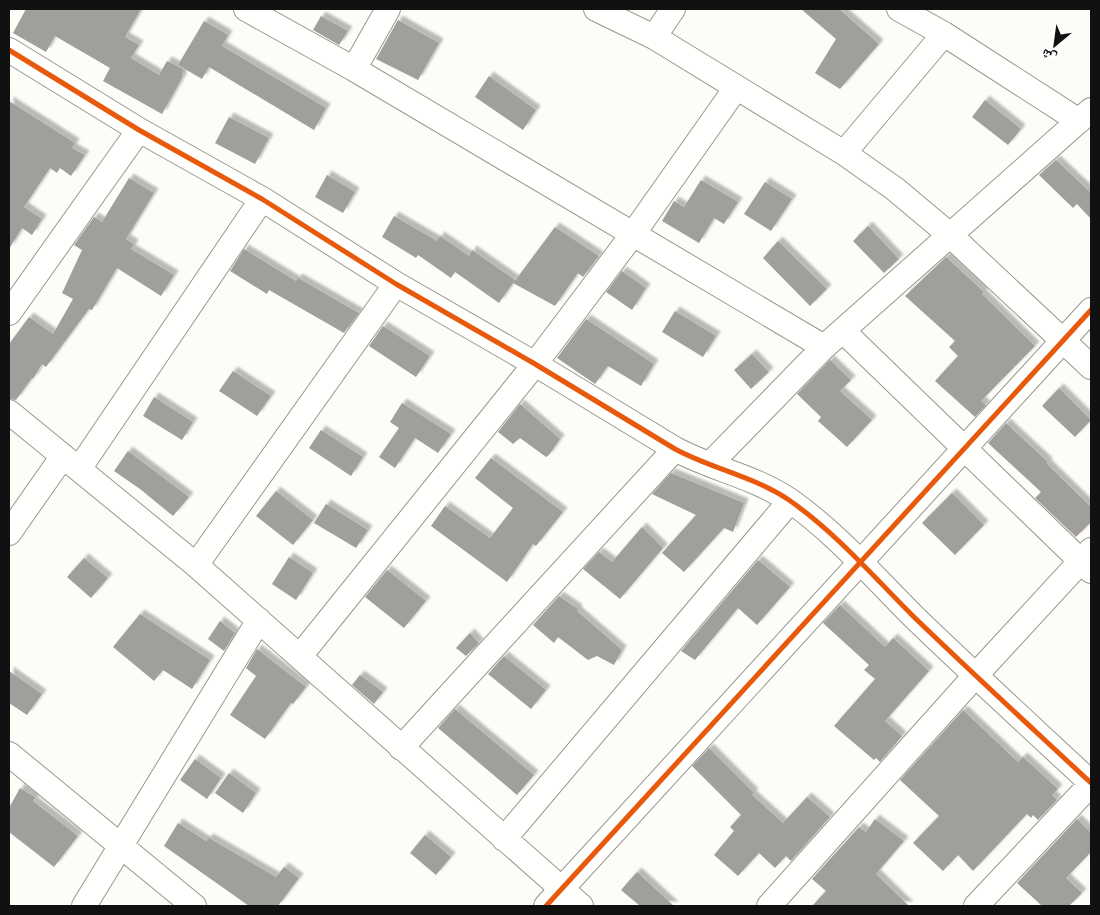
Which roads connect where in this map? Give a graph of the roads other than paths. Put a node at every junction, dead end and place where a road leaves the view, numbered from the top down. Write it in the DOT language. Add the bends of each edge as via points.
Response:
graph roads {
  1 [pos="246,9"];
  2 [pos="388,9"];
  3 [pos="596,9"];
  4 [pos="673,9"];
  5 [pos="899,9"];
  6 [pos="944,34"];
  7 [pos="654,37"];
  8 [pos="9,50"];
  9 [pos="354,69"];
  10 [pos="736,88"];
  11 [pos="1085,115"];
  12 [pos="139,130"];
  13 [pos="844,153"];
  14 [pos="262,199"];
  15 [pos="633,234"];
  16 [pos="951,236"];
  17 [pos="396,284"];
  18 [pos="1091,310"];
  19 [pos="9,313"];
  20 [pos="843,331"];
  21 [pos="1062,339"];
  22 [pos="824,347"];
  23 [pos="535,364"];
  24 [pos="1091,367"];
  25 [pos="9,412"];
  26 [pos="964,448"];
  27 [pos="674,450"];
  28 [pos="71,463"];
  29 [pos="710,464"];
  30 [pos="790,501"];
  31 [pos="9,532"];
  32 [pos="1088,561"];
  33 [pos="859,563"];
  34 [pos="196,565"];
  35 [pos="259,620"];
  36 [pos="300,656"];
  37 [pos="975,676"];
  38 [pos="402,748"];
  39 [pos="9,754"];
  40 [pos="1091,784"];
  41 [pos="504,838"];
  42 [pos="120,845"];
  43 [pos="554,898"];
  44 [pos="84,906"];
  45 [pos="194,906"];
  46 [pos="581,906"];
  47 [pos="769,906"];
  48 [pos="976,906"];
  1 -- 9 [label="street"];
  2 -- 9 [label="street"];
  3 -- 7 [label="street"];
  4 -- 7 [label="street"];
  5 -- 6 [label="street"];
  6 -- 11 [label="street"];
  6 -- 13 [label="street"];
  7 -- 10 [label="street"];
  8 -- 12 [label="street"];
  9 -- 15 [label="street"];
  10 -- 13 [label="street"];
  10 -- 15 [label="street"];
  11 -- 16 [label="street"];
  12 -- 14 [label="street"];
  12 -- 19 [label="street"];
  13 -- 16 [label="street"];
  14 -- 17 [label="street"];
  14 -- 28 [label="street"];
  15 -- 22 [label="street"];
  15 -- 23 [label="street"];
  16 -- 20 [label="street"];
  16 -- 21 [label="street"];
  17 -- 23 [label="street"];
  17 -- 34 [label="street"];
  18 -- 21 [label="street"];
  20 -- 22 [label="street"];
  20 -- 26 [label="street"];
  21 -- 24 [label="street"];
  21 -- 26 [label="street"];
  22 -- 29 [label="street"];
  23 -- 27 [label="street"];
  23 -- 36 [label="street"];
  25 -- 28 [label="street"];
  26 -- 32 [label="street"];
  26 -- 33 [label="street"];
  27 -- 29 [label="street"];
  27 -- 38 [label="street"];
  28 -- 31 [label="street"];
  28 -- 34 [label="street"];
  29 -- 30 [label="street" via="766,486"];
  30 -- 33 [label="street"];
  30 -- 41 [label="street"];
  32 -- 37 [label="street"];
  33 -- 37 [label="street"];
  33 -- 43 [label="street"];
  34 -- 35 [label="street"];
  35 -- 36 [label="street"];
  35 -- 42 [label="street"];
  36 -- 38 [label="street"];
  37 -- 40 [label="street"];
  37 -- 47 [label="street"];
  38 -- 41 [label="street"];
  39 -- 42 [label="street"];
  40 -- 48 [label="street"];
  41 -- 43 [label="street"];
  42 -- 44 [label="street"];
  42 -- 45 [label="street"];
  43 -- 46 [label="street"];
}
